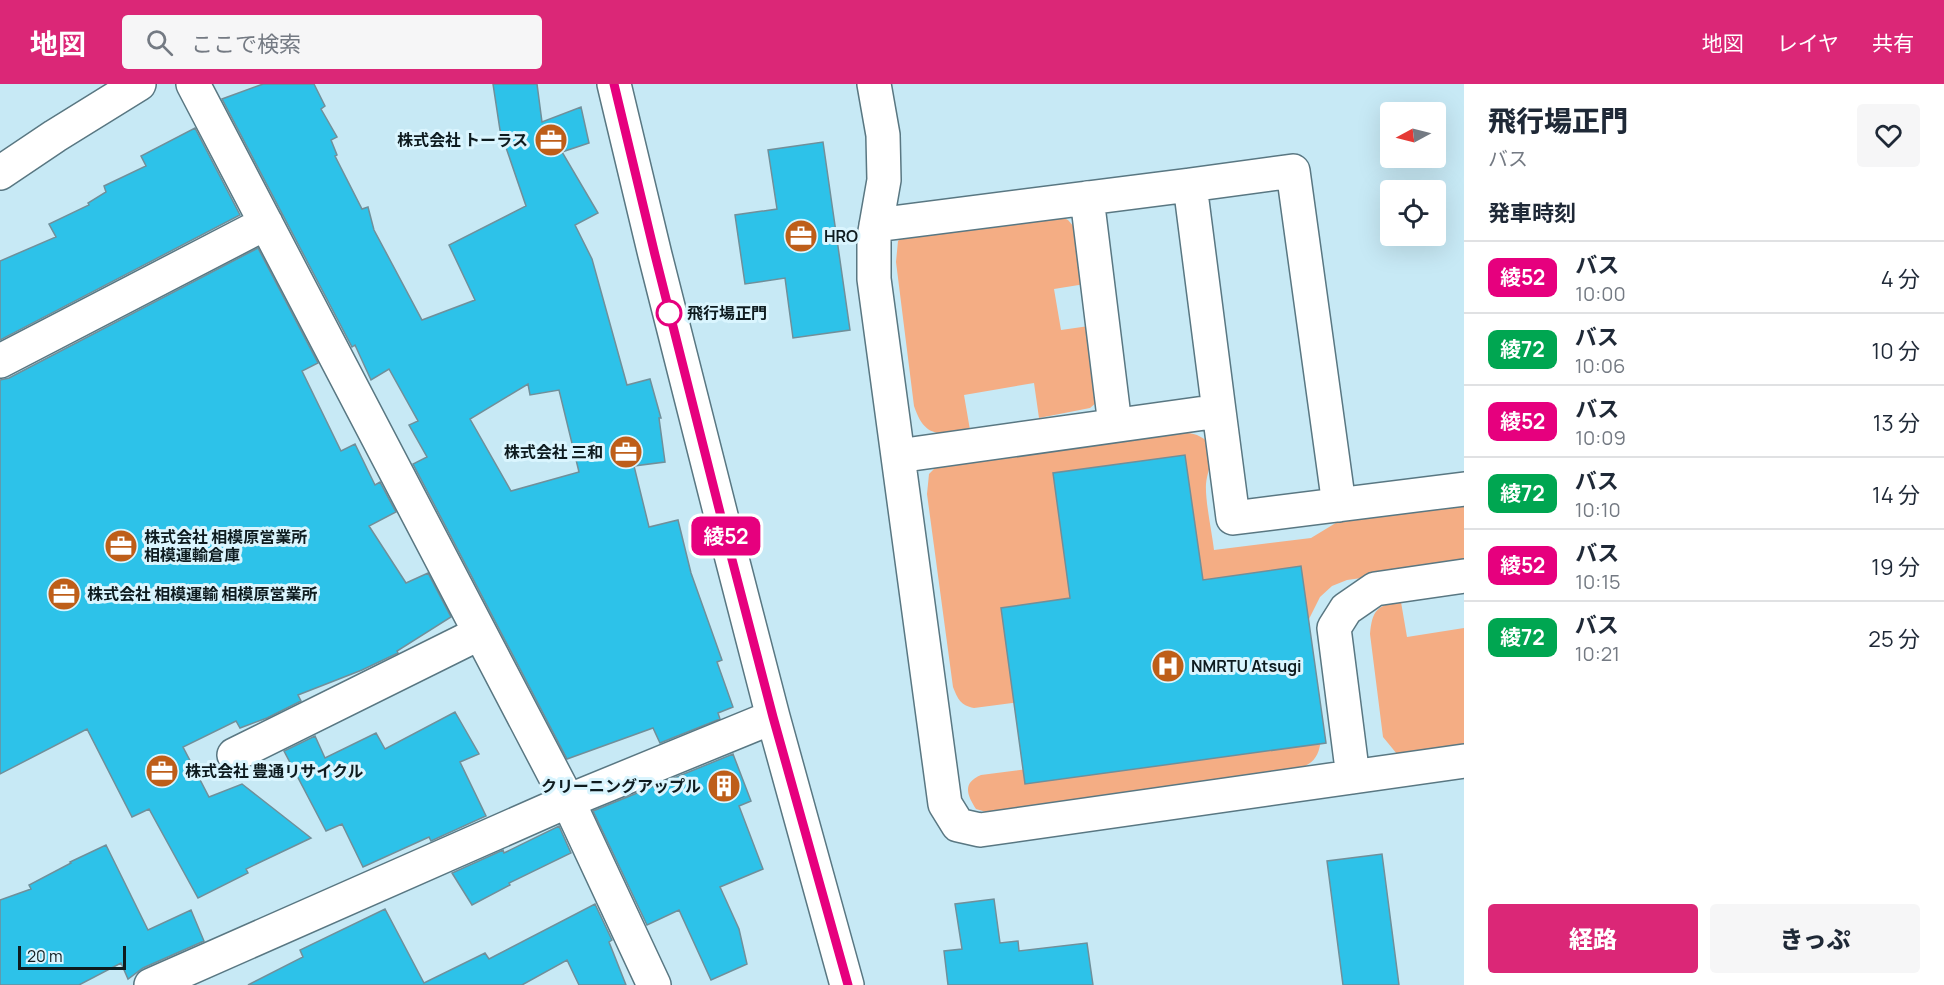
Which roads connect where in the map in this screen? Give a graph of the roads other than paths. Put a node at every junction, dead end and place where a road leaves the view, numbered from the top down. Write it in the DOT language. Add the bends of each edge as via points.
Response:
graph roads {
  1 [pos="193,84"];
  2 [pos="614,84"];
  3 [pos="874,84"];
  4 [pos="133,86"];
  5 [pos="0,173"];
  6 [pos="1190,185"];
  7 [pos="1087,198"];
  8 [pos="266,223"];
  9 [pos="876,225"];
  10 [pos="0,361"];
  11 [pos="1219,411"];
  12 [pos="1115,425"];
  13 [pos="898,456"];
  14 [pos="1464,489"];
  15 [pos="1339,505"];
  16 [pos="1464,576"];
  17 [pos="480,633"];
  18 [pos="773,717"];
  19 [pos="234,755"];
  20 [pos="1464,761"];
  21 [pos="1353,777"];
  22 [pos="568,801"];
  23 [pos="151,985"];
  24 [pos="654,985"];
  25 [pos="848,985"];
  1 -- 8 [label="street"];
  2 -- 18 [label="street"];
  3 -- 9 [label="street" via="883,135 884,180"];
  4 -- 5 [label="street"];
  6 -- 7 [label="street"];
  6 -- 11 [label="street"];
  6 -- 15 [label="street" via="1293,171"];
  7 -- 9 [label="street"];
  7 -- 12 [label="street"];
  8 -- 10 [label="street"];
  8 -- 17 [label="street"];
  9 -- 13 [label="street" via="874,279"];
  11 -- 12 [label="street"];
  11 -- 15 [label="street" via="1233,518"];
  12 -- 13 [label="street"];
  13 -- 21 [label="street" via="945,804 958,825 980,830"];
  14 -- 15 [label="street"];
  16 -- 21 [label="street" via="1375,589 1346,609 1335,628"];
  17 -- 19 [label="street"];
  17 -- 22 [label="street"];
  18 -- 22 [label="street"];
  18 -- 25 [label="street"];
  20 -- 21 [label="street"];
  22 -- 23 [label="street"];
  22 -- 24 [label="street"];
}
